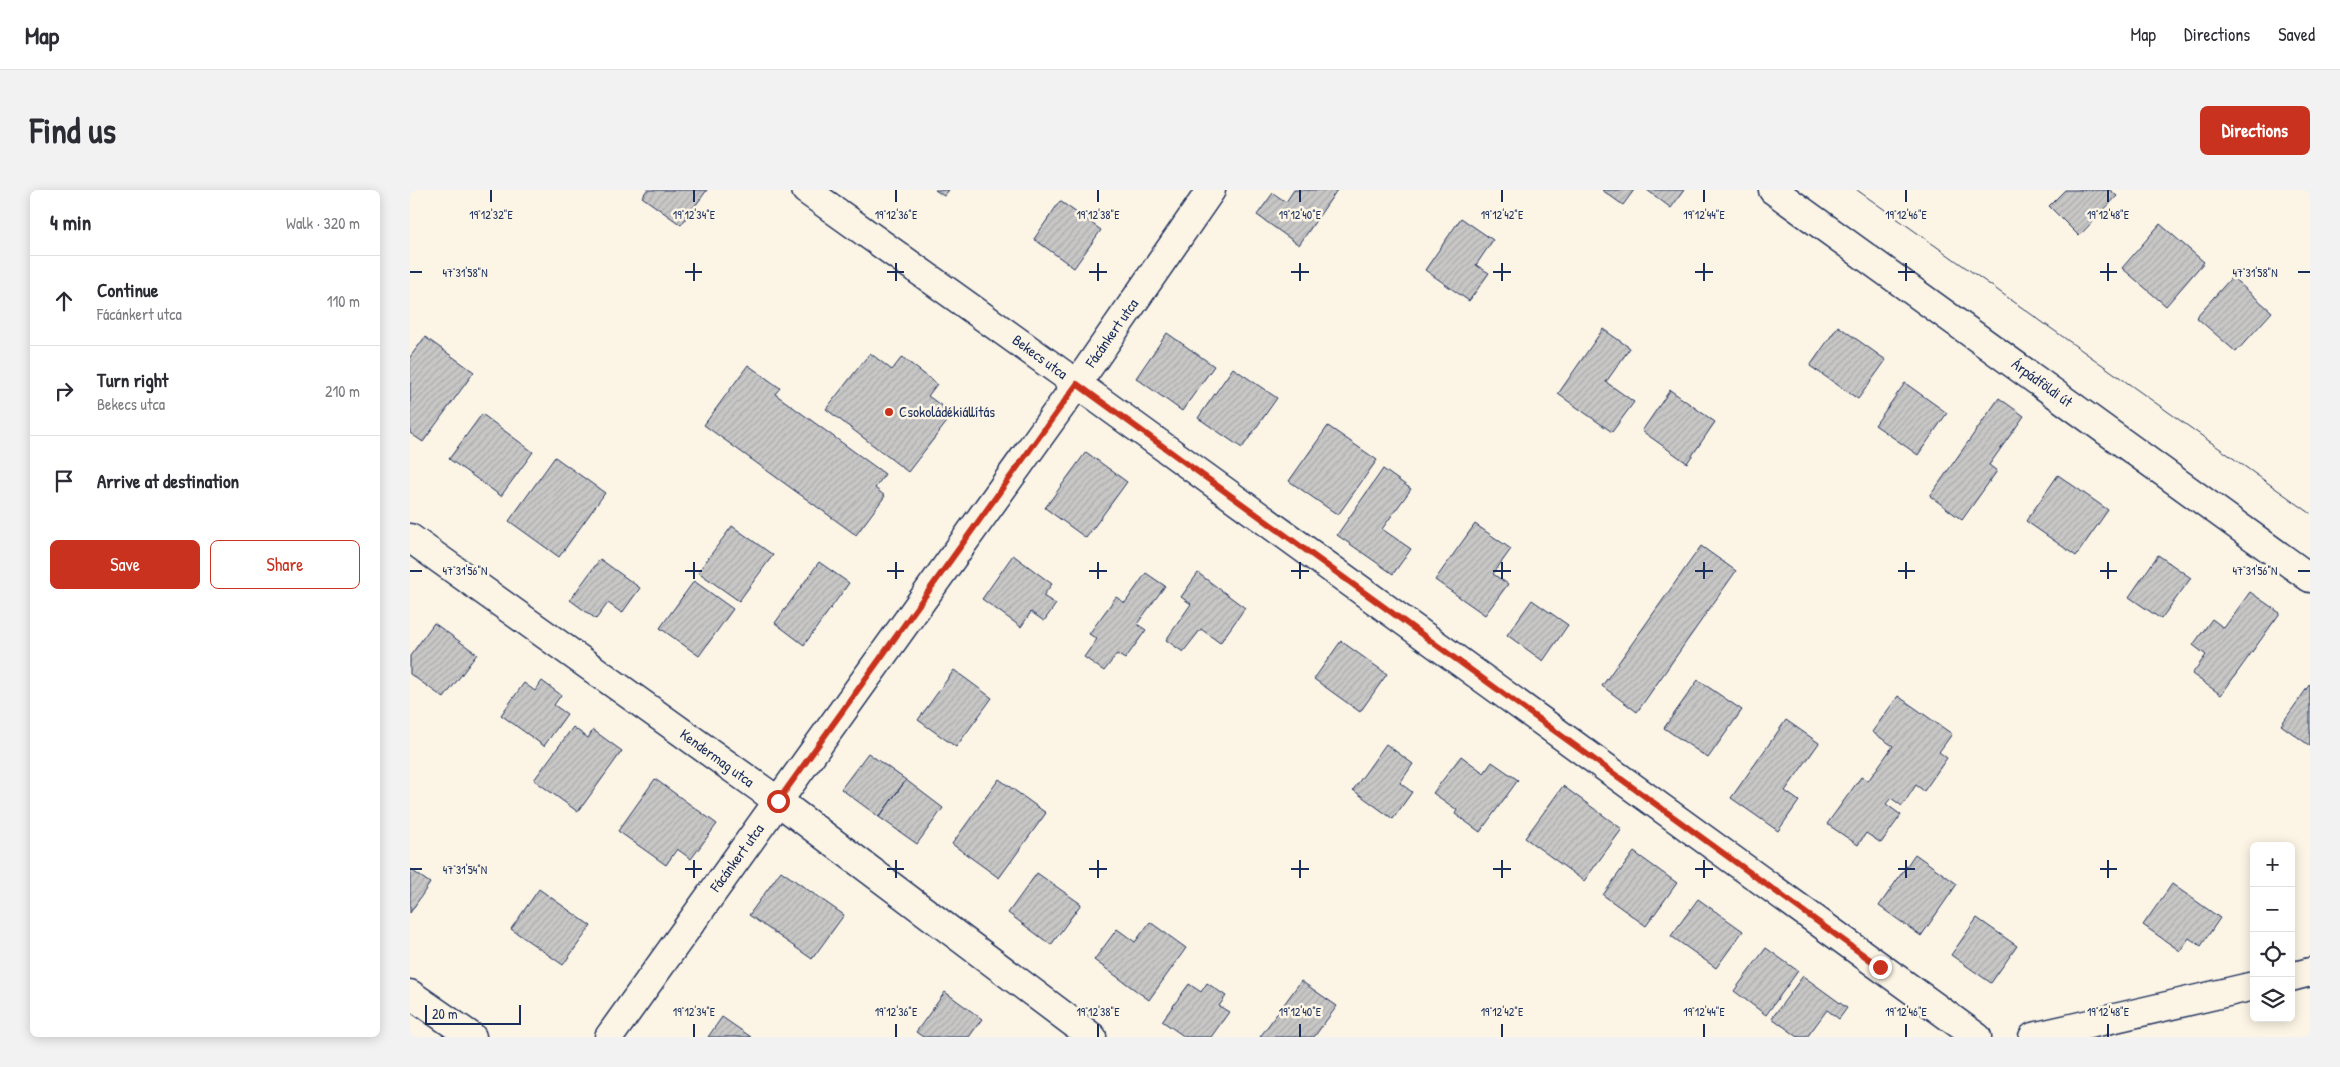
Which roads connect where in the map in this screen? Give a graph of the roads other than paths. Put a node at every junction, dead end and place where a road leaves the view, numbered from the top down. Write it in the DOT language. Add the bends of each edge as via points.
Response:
graph roads {
  1 [pos="806,190"];
  2 [pos="1212,190"];
  3 [pos="1773,190"];
  4 [pos="1077,384"];
  5 [pos="410,538"];
  6 [pos="2310,578"];
  7 [pos="778,801"];
  8 [pos="2310,972"];
  9 [pos="2295,976"];
  10 [pos="2250,987"];
  11 [pos="410,994"];
  12 [pos="472,1037"];
  13 [pos="609,1037"];
  14 [pos="1092,1037"];
  15 [pos="1977,1037"];
  16 [pos="2034,1037"];
  1 -- 4 [label="street, Bekecs utca"];
  2 -- 4 [label="street, Fácánkert utca"];
  3 -- 6 [label="street, Árpádföldi út"];
  4 -- 7 [label="street, Fácánkert utca"];
  4 -- 15 [label="street, Bekecs utca"];
  5 -- 7 [label="street, Kendermag utca"];
  7 -- 13 [label="street, Fácánkert utca"];
  7 -- 14 [label="street, Kendermag utca"];
  8 -- 9 [label="street"];
  10 -- 16 [label="street"];
  11 -- 12 [label="street"];
}
